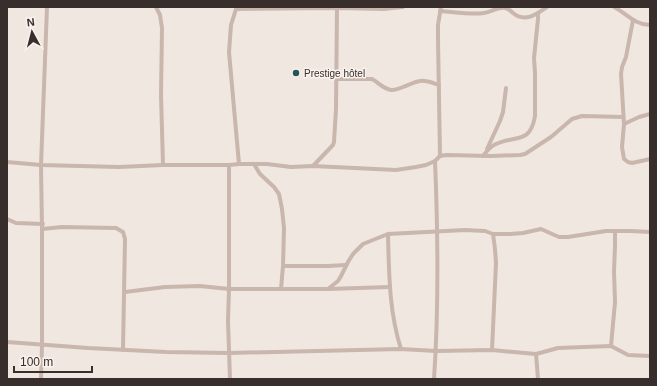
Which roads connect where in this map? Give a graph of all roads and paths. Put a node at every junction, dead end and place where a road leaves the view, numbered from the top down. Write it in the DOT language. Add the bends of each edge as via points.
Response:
graph roads {
  1 [pos="47,7"];
  2 [pos="156,7"];
  3 [pos="337,7"];
  4 [pos="403,7"];
  5 [pos="547,7"];
  6 [pos="614,7"];
  7 [pos="235,8"];
  8 [pos="441,9"];
  9 [pos="538,14"];
  10 [pos="633,20"];
  11 [pos="650,25"];
  12 [pos="337,79"];
  13 [pos="439,85"];
  14 [pos="506,88"];
  15 [pos="650,114"];
  16 [pos="623,117"];
  17 [pos="624,124"];
  18 [pos="486,151"];
  19 [pos="440,156"];
  20 [pos="483,156"];
  21 [pos="650,159"];
  22 [pos="435,161"];
  23 [pos="7,162"];
  24 [pos="239,164"];
  25 [pos="254,164"];
  26 [pos="41,165"];
  27 [pos="163,165"];
  28 [pos="230,165"];
  29 [pos="313,166"];
  30 [pos="7,219"];
  31 [pos="42,226"];
  32 [pos="615,230"];
  33 [pos="438,231"];
  34 [pos="650,232"];
  35 [pos="388,234"];
  36 [pos="493,234"];
  37 [pos="346,265"];
  38 [pos="283,266"];
  39 [pos="390,287"];
  40 [pos="229,289"];
  41 [pos="281,289"];
  42 [pos="328,289"];
  43 [pos="125,292"];
  44 [pos="7,342"];
  45 [pos="42,345"];
  46 [pos="611,346"];
  47 [pos="401,349"];
  48 [pos="123,350"];
  49 [pos="492,350"];
  50 [pos="436,351"];
  51 [pos="229,353"];
  52 [pos="536,354"];
  53 [pos="650,356"];
  54 [pos="40,379"];
  55 [pos="230,379"];
  56 [pos="434,379"];
  57 [pos="538,379"];
  1 -- 26 [label="street"];
  2 -- 27 [label="street" via="162,28"];
  3 -- 4 [label="street"];
  3 -- 7 [label="street"];
  3 -- 12 [label="street"];
  5 -- 9 [label="street"];
  6 -- 10 [label="street"];
  7 -- 24 [label="street" via="229,52"];
  8 -- 9 [label="street" via="483,13 504,8 519,17"];
  8 -- 13 [label="street" via="438,25"];
  9 -- 18 [label="street" via="534,58 534,122 525,135 494,145"];
  10 -- 11 [label="street"];
  10 -- 16 [label="street" via="621,74"];
  12 -- 13 [label="street" via="372,79 391,90 422,81"];
  12 -- 29 [label="street" via="334,142"];
  13 -- 19 [label="street"];
  14 -- 18 [label="street" via="504,112"];
  15 -- 17 [label="street"];
  16 -- 17 [label="street"];
  16 -- 20 [label="street" via="577,117 525,154"];
  17 -- 21 [label="street" via="624,159 632,163"];
  18 -- 20 [label="street"];
  19 -- 20 [label="street"];
  19 -- 22 [label="street"];
  22 -- 29 [label="street" via="396,170"];
  22 -- 33 [label="street"];
  23 -- 26 [label="street"];
  24 -- 25 [label="street"];
  24 -- 28 [label="street"];
  25 -- 29 [label="street"];
  25 -- 38 [label="street" via="279,194 284,228"];
  26 -- 27 [label="street"];
  26 -- 31 [label="street"];
  27 -- 28 [label="street"];
  28 -- 40 [label="street"];
  30 -- 31 [label="street"];
  31 -- 43 [label="street" via="116,228 123,232"];
  31 -- 45 [label="street"];
  32 -- 34 [label="street"];
  32 -- 36 [label="street" via="568,237 559,237 541,229 523,233"];
  32 -- 46 [label="street" via="615,302"];
  33 -- 35 [label="street"];
  33 -- 36 [label="street" via="480,230"];
  33 -- 50 [label="street"];
  35 -- 37 [label="street" via="363,244"];
  35 -- 39 [label="street"];
  36 -- 49 [label="street" via="496,263"];
  37 -- 38 [label="street"];
  37 -- 42 [label="street" via="338,281"];
  38 -- 41 [label="street"];
  39 -- 42 [label="street"];
  39 -- 47 [label="street" via="394,322"];
  40 -- 41 [label="street"];
  40 -- 43 [label="street" via="200,286 165,287"];
  40 -- 51 [label="street"];
  41 -- 42 [label="street"];
  43 -- 48 [label="street"];
  44 -- 45 [label="street"];
  45 -- 48 [label="street"];
  45 -- 54 [label="street"];
  46 -- 52 [label="street" via="558,348"];
  46 -- 53 [label="street" via="628,355"];
  47 -- 50 [label="street"];
  47 -- 51 [label="street"];
  48 -- 51 [label="street"];
  49 -- 50 [label="street"];
  49 -- 52 [label="street"];
  50 -- 56 [label="street"];
  51 -- 55 [label="street"];
  52 -- 57 [label="street"];
}
